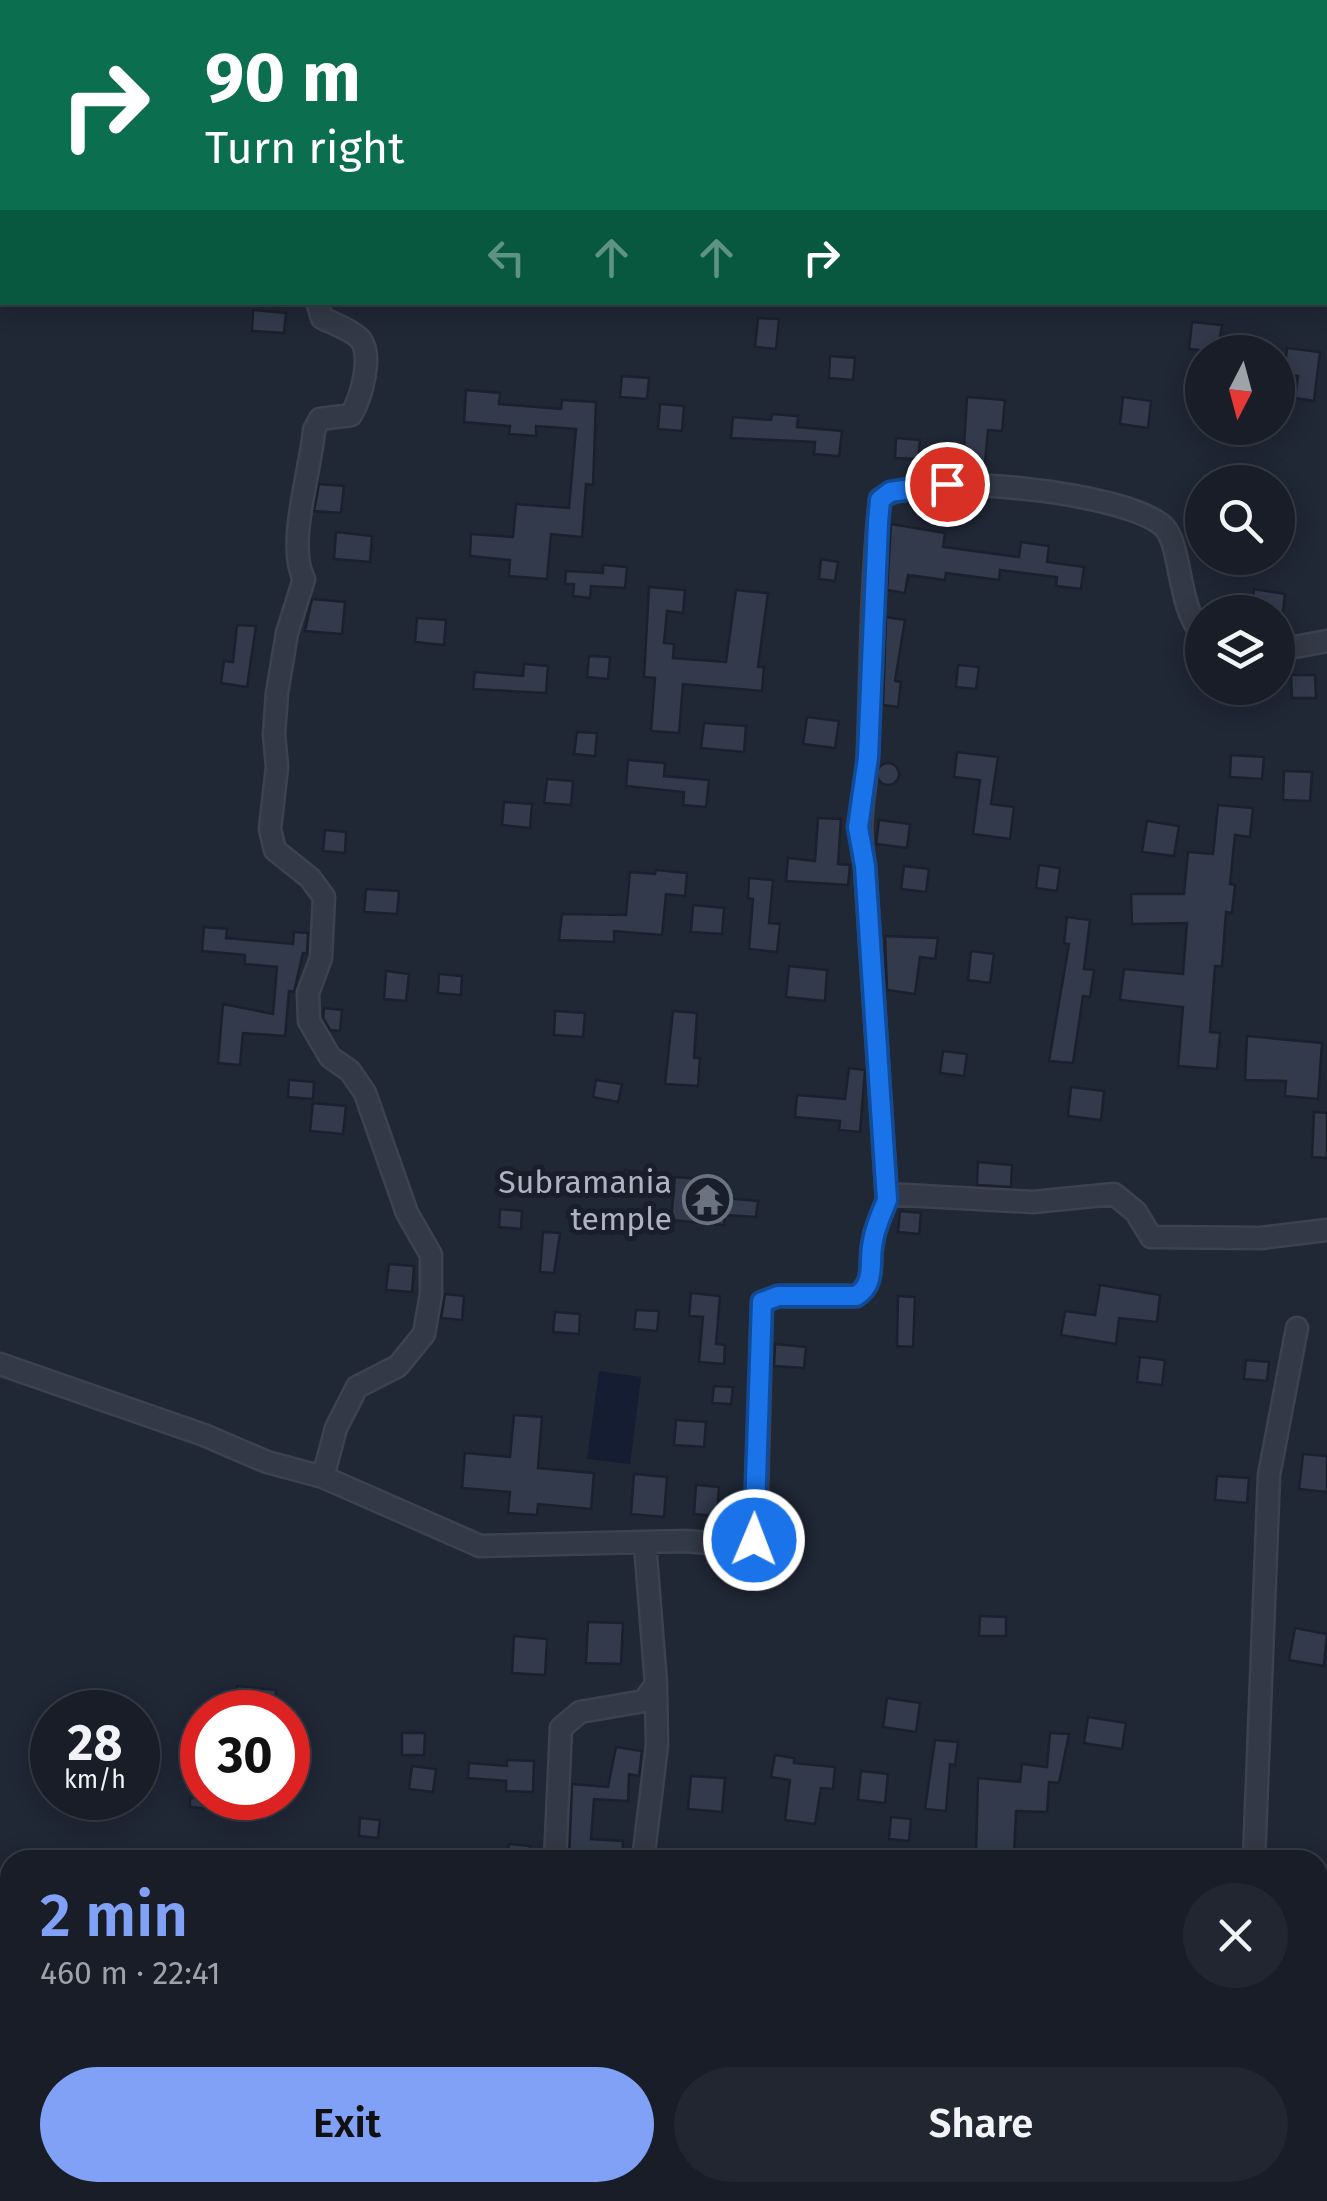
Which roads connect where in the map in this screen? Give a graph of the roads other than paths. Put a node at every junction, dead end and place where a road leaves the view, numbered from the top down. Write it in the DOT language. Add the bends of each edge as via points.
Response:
graph roads {
  1 [pos="318,305"];
  2 [pos="1185,599"];
  3 [pos="1327,641"];
  4 [pos="1295,647"];
  5 [pos="887,1194"];
  6 [pos="1327,1230"];
  7 [pos="1297,1328"];
  8 [pos="0,1364"];
  9 [pos="323,1477"];
  10 [pos="645,1544"];
  11 [pos="656,1684"];
  12 [pos="555,1850"];
  13 [pos="644,1850"];
  14 [pos="1254,1850"];
  1 -- 9 [label="street" via="322,318 360,338 366,354 352,415 320,419 314,430 298,545 304,579 278,694 270,830 275,850 324,896 309,1021 330,1057 365,1093 406,1213 430,1255 431,1294 424,1334 398,1366 357,1387 336,1428"];
  2 -- 5 [label="street" via="1168,532 1153,518 1075,496 947,484 890,492 880,500 868,757 858,827"];
  3 -- 4 [label="street"];
  5 -- 6 [label="street" via="1033,1202 1114,1194 1151,1237 1261,1238"];
  5 -- 10 [label="street" via="864,1291 762,1302 754,1540 744,1546"];
  7 -- 14 [label="street" via="1269,1475"];
  8 -- 9 [label="street"];
  9 -- 10 [label="street" via="480,1546"];
  10 -- 11 [label="street"];
  11 -- 12 [label="street" via="644,1701 580,1712 561,1728"];
  11 -- 13 [label="street" via="657,1745"];
}
